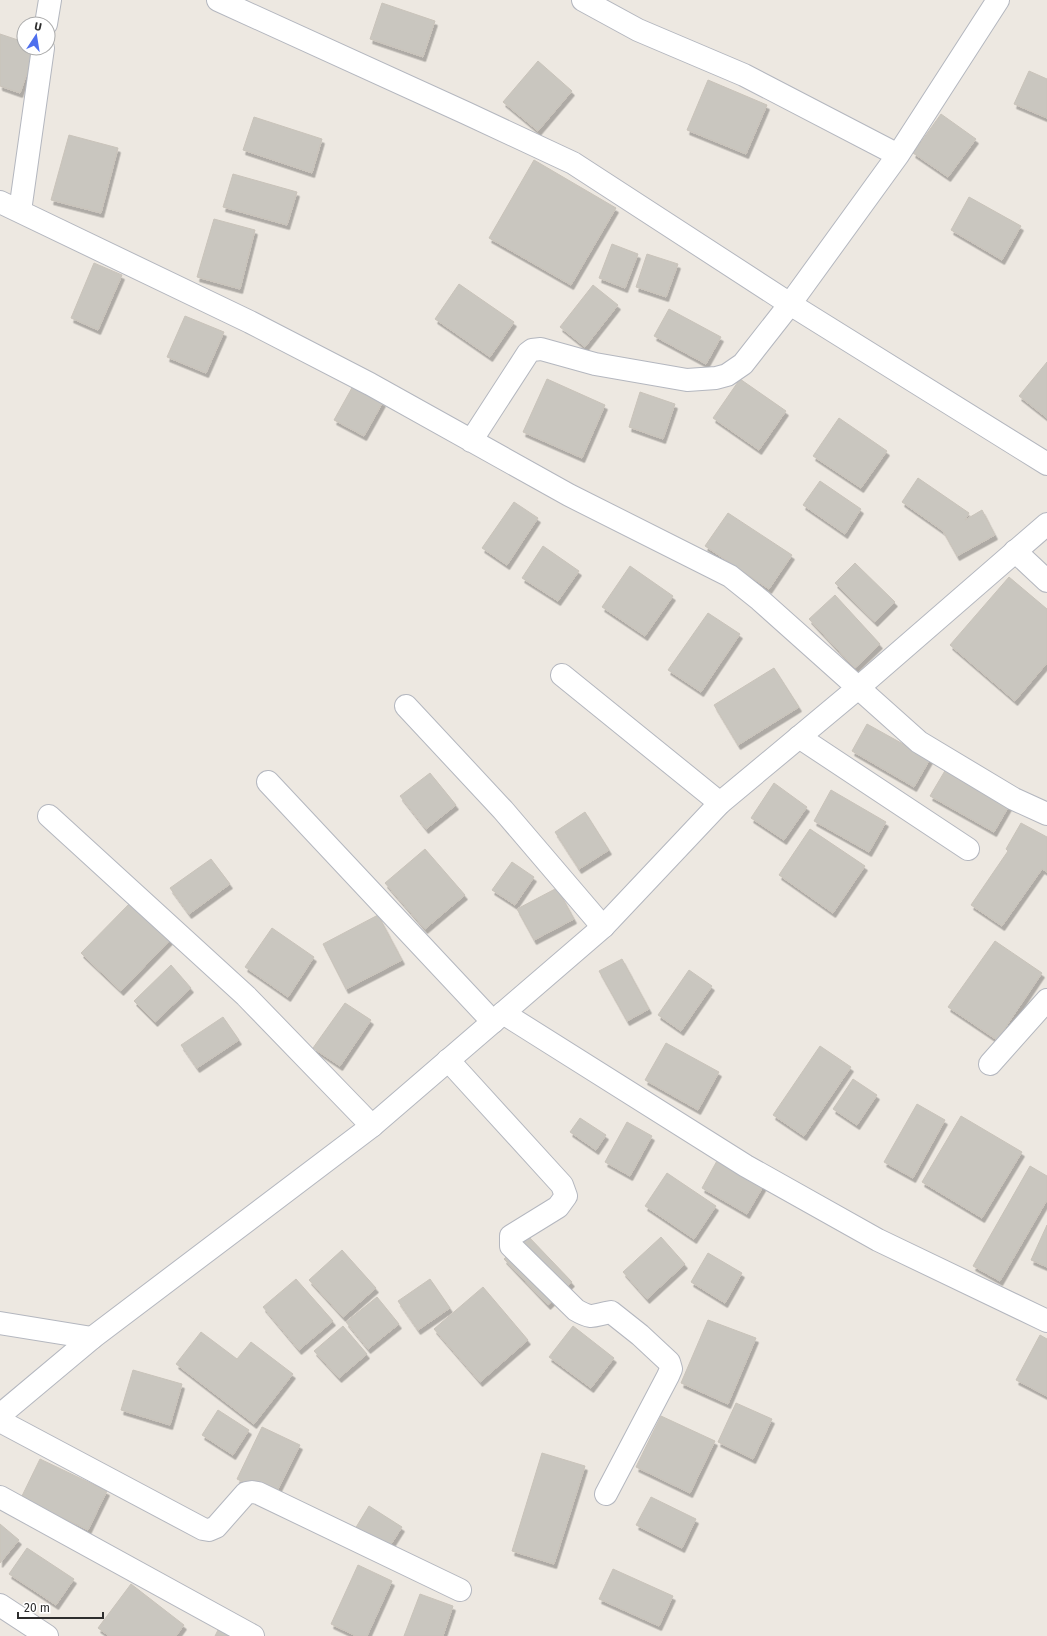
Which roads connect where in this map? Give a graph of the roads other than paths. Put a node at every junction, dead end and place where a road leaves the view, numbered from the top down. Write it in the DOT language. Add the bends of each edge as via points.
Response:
graph roads {
  1 [pos="50,0"];
  2 [pos="218,0"];
  3 [pos="583,0"];
  4 [pos="998,0"];
  5 [pos="47,16"];
  6 [pos="42,56"];
  7 [pos="898,155"];
  8 [pos="0,202"];
  9 [pos="20,211"];
  10 [pos="790,304"];
  11 [pos="471,441"];
  12 [pos="1047,464"];
  13 [pos="1047,524"];
  14 [pos="1015,552"];
  15 [pos="1047,581"];
  16 [pos="562,675"];
  17 [pos="858,688"];
  18 [pos="406,706"];
  19 [pos="799,737"];
  20 [pos="268,782"];
  21 [pos="720,803"];
  22 [pos="1047,814"];
  23 [pos="49,816"];
  24 [pos="968,849"];
  25 [pos="603,927"];
  26 [pos="1047,1000"];
  27 [pos="498,1017"];
  28 [pos="448,1060"];
  29 [pos="990,1064"];
  30 [pos="372,1126"];
  31 [pos="1047,1321"];
  32 [pos="0,1323"];
  33 [pos="92,1338"];
  34 [pos="0,1415"];
  35 [pos="0,1421"];
  36 [pos="606,1494"];
  37 [pos="0,1497"];
  38 [pos="460,1590"];
  39 [pos="0,1605"];
  40 [pos="47,1636"];
  41 [pos="253,1636"];
  1 -- 5 [label="street"];
  2 -- 10 [label="street" via="573,163"];
  3 -- 7 [label="street" via="638,30 744,75"];
  4 -- 7 [label="street"];
  6 -- 9 [label="street"];
  7 -- 10 [label="street"];
  8 -- 9 [label="street"];
  9 -- 11 [label="street" via="250,322 370,384"];
  10 -- 11 [label="street" via="743,364 727,375 711,379 687,380 643,373 595,364 541,349 532,350"];
  10 -- 12 [label="street"];
  11 -- 17 [label="street" via="590,506 730,576"];
  13 -- 14 [label="street"];
  14 -- 15 [label="street"];
  14 -- 17 [label="street"];
  16 -- 21 [label="street"];
  17 -- 19 [label="street"];
  17 -- 22 [label="street" via="919,742 1014,799"];
  18 -- 25 [label="street" via="503,810"];
  19 -- 21 [label="street"];
  19 -- 24 [label="street"];
  20 -- 27 [label="street"];
  21 -- 25 [label="street"];
  23 -- 30 [label="street" via="246,996"];
  25 -- 27 [label="street"];
  26 -- 29 [label="street"];
  27 -- 28 [label="street"];
  27 -- 31 [label="street" via="753,1170 878,1240"];
  28 -- 30 [label="street"];
  28 -- 36 [label="street" via="562,1185 566,1196 558,1208 511,1236 511,1246 576,1310 585,1316 593,1317 611,1312 669,1362 671,1369 668,1376"];
  30 -- 33 [label="street"];
  32 -- 33 [label="street"];
  33 -- 34 [label="street"];
  35 -- 38 [label="street" via="203,1529 210,1530 216,1527 246,1493 258,1493"];
  37 -- 41 [label="street"];
  39 -- 40 [label="street"];
}
